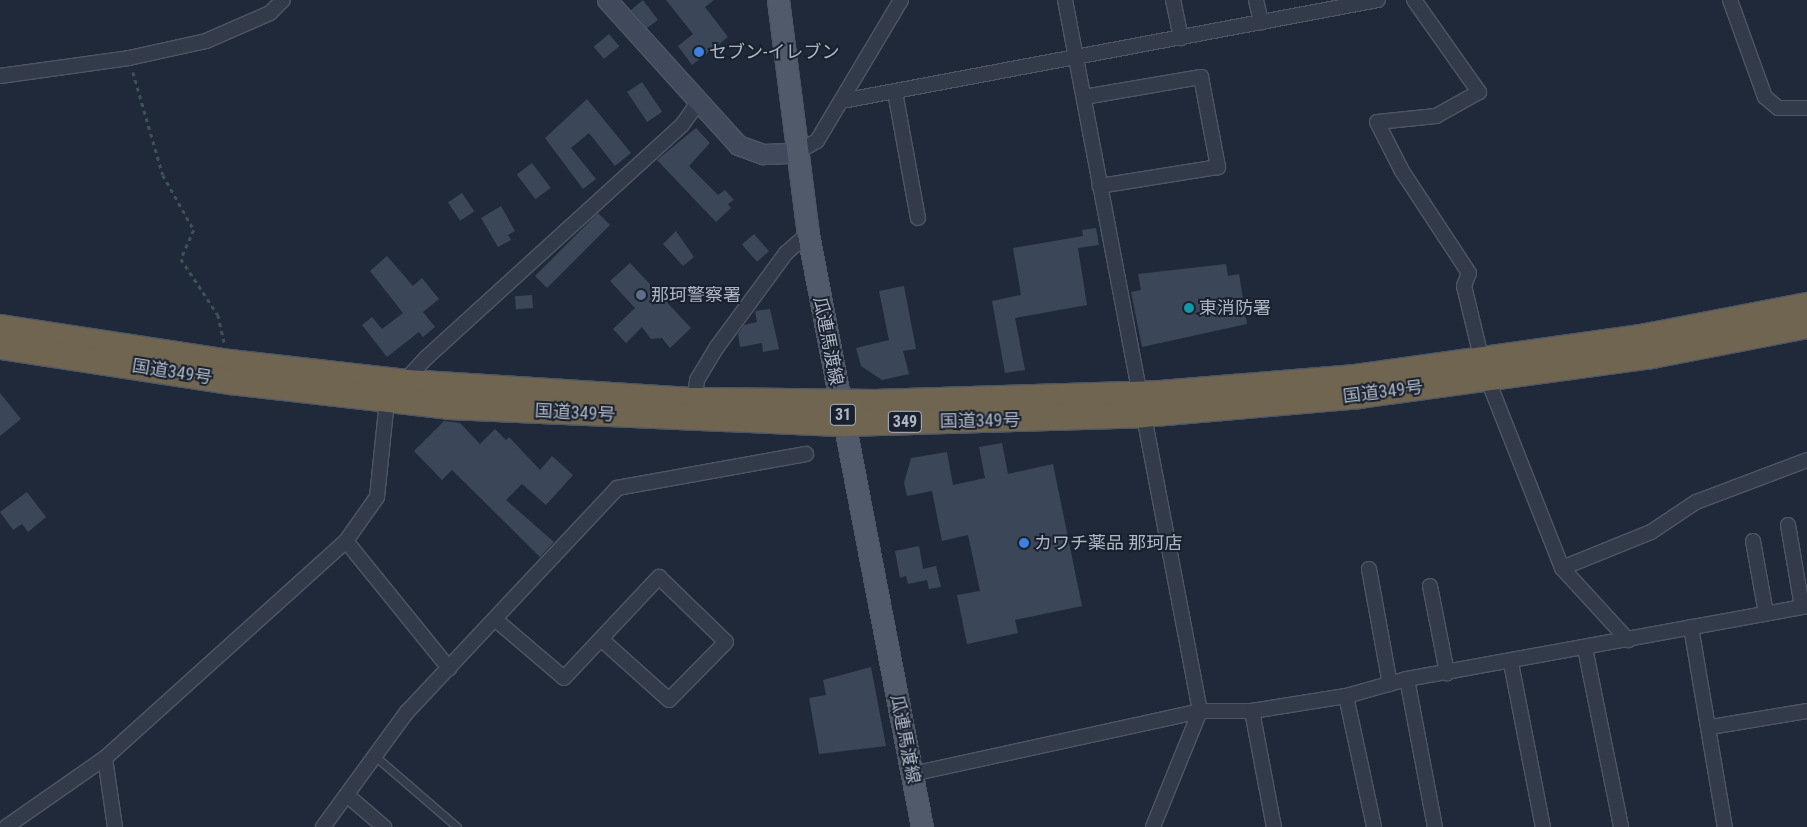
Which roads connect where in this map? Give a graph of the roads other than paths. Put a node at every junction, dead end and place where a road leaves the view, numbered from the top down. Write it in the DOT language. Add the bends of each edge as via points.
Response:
graph roads {
  1 [pos="283,0"];
  2 [pos="607,0"];
  3 [pos="778,0"];
  4 [pos="901,0"];
  5 [pos="1065,0"];
  6 [pos="1174,0"];
  7 [pos="1256,0"];
  8 [pos="1378,0"];
  9 [pos="1414,0"];
  10 [pos="1730,0"];
  11 [pos="1261,22"];
  12 [pos="1181,38"];
  13 [pos="1076,58"];
  14 [pos="0,76"];
  15 [pos="895,92"];
  16 [pos="1084,97"];
  17 [pos="842,101"];
  18 [pos="698,104"];
  19 [pos="1807,108"];
  20 [pos="796,153"];
  21 [pos="1100,186"];
  22 [pos="918,218"];
  23 [pos="808,234"];
  24 [pos="1807,305"];
  25 [pos="1807,325"];
  26 [pos="0,327"];
  27 [pos="0,346"];
  28 [pos="1485,370"];
  29 [pos="406,382"];
  30 [pos="387,400"];
  31 [pos="694,400"];
  32 [pos="1141,404"];
  33 [pos="842,413"];
  34 [pos="806,454"];
  35 [pos="1807,460"];
  36 [pos="1788,525"];
  37 [pos="346,541"];
  38 [pos="1753,541"];
  39 [pos="1562,568"];
  40 [pos="1369,569"];
  41 [pos="1430,586"];
  42 [pos="1805,606"];
  43 [pos="1766,613"];
  44 [pos="496,620"];
  45 [pos="1691,627"];
  46 [pos="601,639"];
  47 [pos="1628,640"];
  48 [pos="1584,648"];
  49 [pos="1511,663"];
  50 [pos="449,668"];
  51 [pos="1447,673"];
  52 [pos="1407,679"];
  53 [pos="1390,684"];
  54 [pos="1346,696"];
  55 [pos="1200,711"];
  56 [pos="1252,711"];
  57 [pos="1807,712"];
  58 [pos="1711,727"];
  59 [pos="376,757"];
  60 [pos="105,758"];
  61 [pos="912,774"];
  62 [pos="348,796"];
  63 [pos="6,827"];
  64 [pos="115,827"];
  65 [pos="323,827"];
  66 [pos="384,827"];
  67 [pos="457,827"];
  68 [pos="922,827"];
  69 [pos="1153,827"];
  70 [pos="1274,827"];
  71 [pos="1374,827"];
  72 [pos="1435,827"];
  73 [pos="1543,827"];
  74 [pos="1621,827"];
  75 [pos="1725,827"];
  1 -- 14 [label="street" via="270,14 229,34 130,58"];
  2 -- 18 [label="street"];
  3 -- 20 [label="main road, 瓜連馬渡線 / 31"];
  4 -- 17 [label="street"];
  5 -- 13 [label="street"];
  6 -- 12 [label="street"];
  7 -- 11 [label="street"];
  8 -- 11 [label="street"];
  9 -- 28 [label="street" via="1479,92 1436,116 1376,122 1469,273 1464,286"];
  10 -- 19 [label="street" via="1765,97 1778,108"];
  11 -- 12 [label="street"];
  12 -- 13 [label="street"];
  13 -- 15 [label="street"];
  13 -- 16 [label="street"];
  15 -- 17 [label="street"];
  15 -- 22 [label="street"];
  16 -- 21 [label="street"];
  16 -- 21 [label="street" via="1202,76 1218,166"];
  17 -- 20 [label="street" via="817,141"];
  18 -- 20 [label="street" via="738,145 764,154"];
  18 -- 29 [label="street" via="682,125 426,358"];
  20 -- 23 [label="main road, 瓜連馬渡線 / 31"];
  21 -- 32 [label="street"];
  23 -- 31 [label="street" via="786,253 717,347 697,380"];
  23 -- 33 [label="main road, 瓜連馬渡線 / 31"];
  24 -- 28 [label="highway, 国道349号 / 349"];
  25 -- 28 [label="highway, 国道349号 / 349"];
  26 -- 29 [label="highway, 国道349号 / 349" via="229,362"];
  27 -- 30 [label="highway, 国道349号 / 349"];
  28 -- 32 [label="highway, 国道349号 / 349"];
  28 -- 39 [label="street"];
  29 -- 30 [label="street"];
  29 -- 31 [label="highway, 国道349号 / 349"];
  30 -- 33 [label="highway, 国道349号 / 349" via="519,411"];
  30 -- 37 [label="street" via="377,498"];
  31 -- 33 [label="highway, 国道349号 / 349"];
  32 -- 33 [label="highway, 国道349号 / 349"];
  32 -- 55 [label="street"];
  33 -- 61 [label="main road, 瓜連馬渡線 / 31"];
  34 -- 44 [label="street" via="617,488"];
  35 -- 39 [label="street" via="1696,502 1651,532"];
  36 -- 42 [label="street"];
  37 -- 50 [label="street"];
  37 -- 60 [label="street"];
  38 -- 43 [label="street"];
  39 -- 47 [label="street"];
  40 -- 53 [label="street"];
  41 -- 51 [label="street"];
  42 -- 43 [label="street"];
  43 -- 45 [label="street"];
  44 -- 46 [label="street" via="564,678"];
  44 -- 50 [label="street"];
  45 -- 47 [label="street"];
  45 -- 58 [label="street"];
  46 -- 46 [label="street" via="659,577 726,642 669,700"];
  47 -- 48 [label="street"];
  48 -- 49 [label="street"];
  48 -- 74 [label="street"];
  49 -- 51 [label="street"];
  49 -- 73 [label="street"];
  50 -- 59 [label="street" via="407,712"];
  51 -- 52 [label="street"];
  52 -- 53 [label="street"];
  52 -- 72 [label="street"];
  53 -- 54 [label="street"];
  54 -- 56 [label="street"];
  54 -- 71 [label="street"];
  55 -- 56 [label="street"];
  55 -- 61 [label="street"];
  55 -- 69 [label="street"];
  56 -- 70 [label="street"];
  57 -- 58 [label="street"];
  58 -- 75 [label="street"];
  59 -- 62 [label="street"];
  59 -- 67 [label="lane"];
  60 -- 63 [label="street"];
  60 -- 64 [label="street"];
  61 -- 68 [label="main road, 瓜連馬渡線 / 31"];
  62 -- 65 [label="street"];
  62 -- 66 [label="street"];
}
